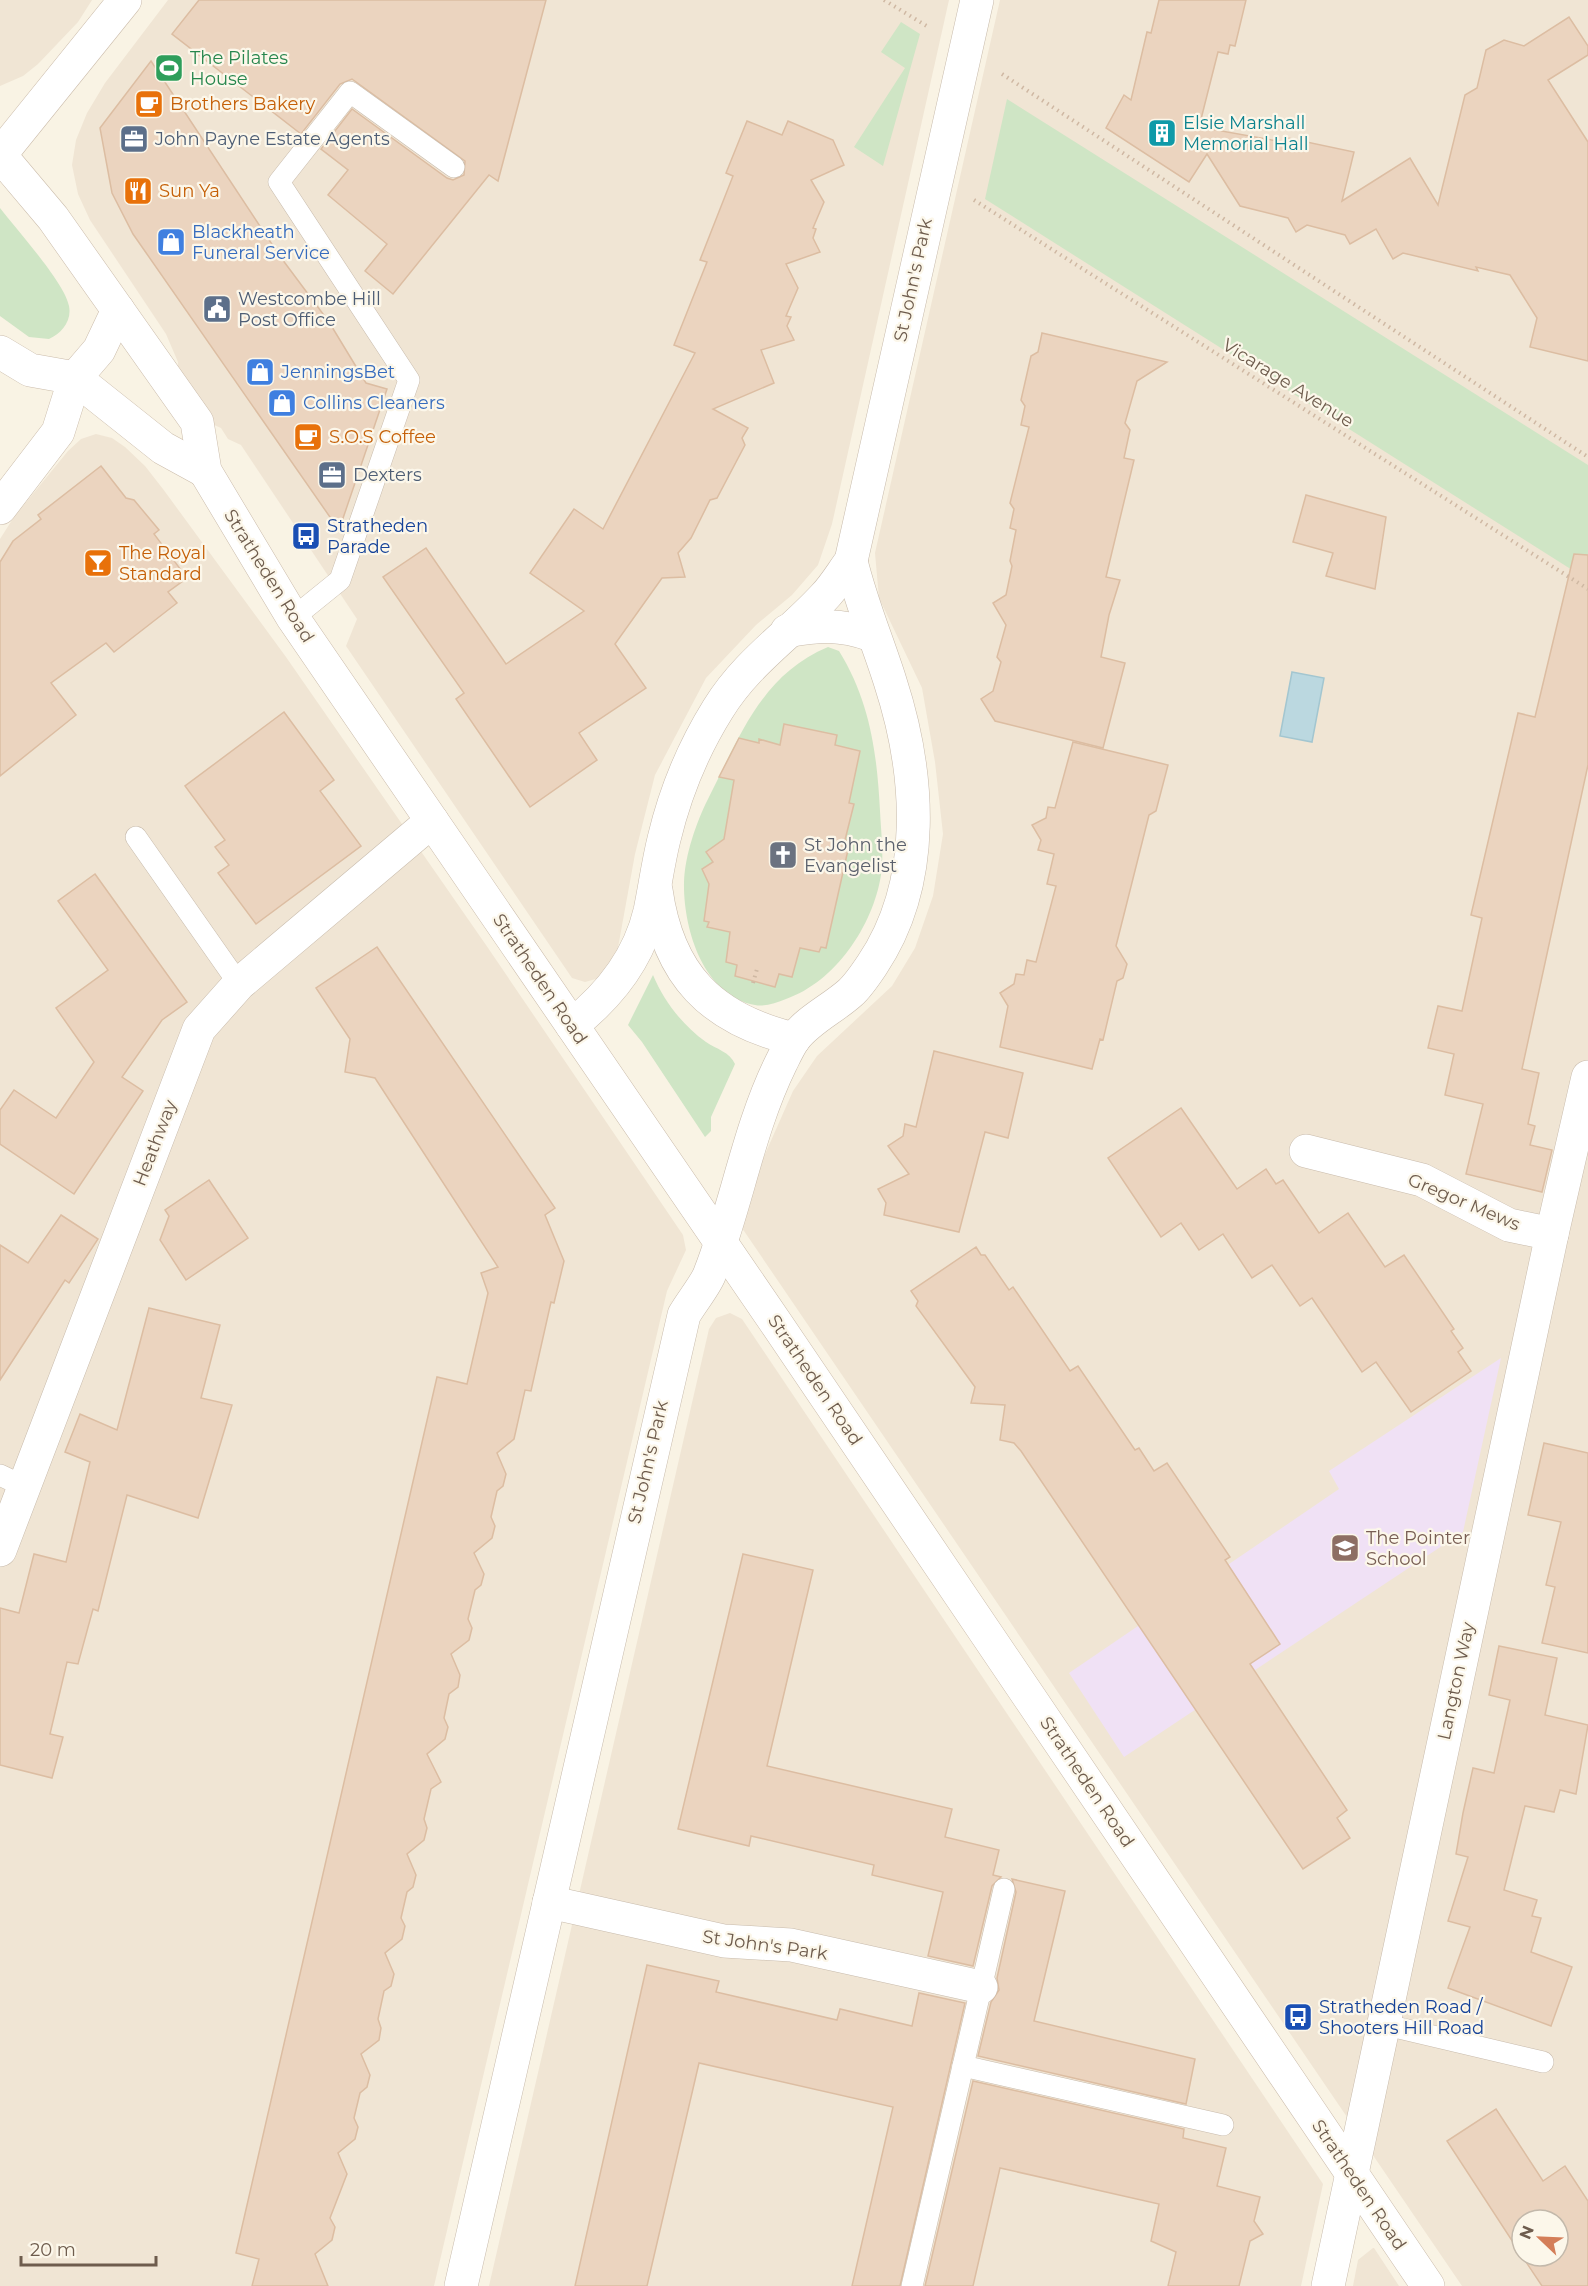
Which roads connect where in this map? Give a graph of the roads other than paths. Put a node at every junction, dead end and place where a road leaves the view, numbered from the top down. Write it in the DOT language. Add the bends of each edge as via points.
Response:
graph roads {
  1 [pos="125,0"];
  2 [pos="977,0"];
  3 [pos="0,155"];
  4 [pos="454,167"];
  5 [pos="118,310"];
  6 [pos="0,352"];
  7 [pos="75,378"];
  8 [pos="205,471"];
  9 [pos="0,508"];
  10 [pos="851,561"];
  11 [pos="293,618"];
  12 [pos="787,631"];
  13 [pos="872,634"];
  14 [pos="432,821"];
  15 [pos="136,837"];
  16 [pos="655,879"];
  17 [pos="239,984"];
  18 [pos="572,1025"];
  19 [pos="794,1039"];
  20 [pos="1588,1077"];
  21 [pos="1306,1151"];
  22 [pos="1552,1234"];
  23 [pos="720,1242"];
  24 [pos="11,1480"];
  25 [pos="0,1550"];
  26 [pos="1004,1889"];
  27 [pos="549,1902"];
  28 [pos="981,1986"];
  29 [pos="1382,2024"];
  30 [pos="1543,2062"];
  31 [pos="963,2066"];
  32 [pos="1223,2125"];
  33 [pos="1351,2176"];
  34 [pos="461,2286"];
  35 [pos="912,2286"];
  36 [pos="1328,2286"];
  37 [pos="1428,2286"];
  1 -- 3 [label="street"];
  2 -- 10 [label="street, St John's Park"];
  3 -- 5 [label="street" via="53,218"];
  4 -- 11 [label="lane" via="350,92 279,182 409,380 340,580"];
  5 -- 7 [label="street" via="99,350"];
  5 -- 8 [label="street, Stratheden Road" via="196,422"];
  6 -- 7 [label="street" via="30,370"];
  7 -- 8 [label="street" via="162,448"];
  7 -- 9 [label="street" via="58,432"];
  8 -- 11 [label="street, Stratheden Road"];
  10 -- 12 [label="street, St John's Park" via="825,597"];
  10 -- 13 [label="street, St John's Park"];
  11 -- 14 [label="street, Stratheden Road"];
  12 -- 13 [label="street" via="824,625 846,626"];
  12 -- 16 [label="street, St John's Park" via="744,672 696,748 679,789"];
  13 -- 19 [label="street, St John's Park" via="893,691 910,769 911,860 904,902 889,936 852,992"];
  14 -- 17 [label="street, Heathway"];
  14 -- 18 [label="street, Stratheden Road"];
  15 -- 17 [label="lane"];
  16 -- 18 [label="street, St John's Park" via="646,922 623,972 606,994"];
  16 -- 19 [label="street, St John's Park" via="659,911 669,941 703,995 728,1016 761,1031"];
  17 -- 24 [label="street, Heathway" via="199,1029"];
  18 -- 23 [label="street, Stratheden Road"];
  19 -- 23 [label="street, St John's Park" via="756,1123"];
  20 -- 22 [label="street, Langton Way"];
  21 -- 22 [label="street, Gregor Mews" via="1422,1180 1509,1225"];
  22 -- 29 [label="street, Langton Way"];
  23 -- 27 [label="street, St John's Park" via="710,1275 684,1315 676,1342"];
  23 -- 33 [label="street, Stratheden Road" via="1098,1796"];
  24 -- 25 [label="street, Heathway"];
  26 -- 28 [label="lane"];
  27 -- 28 [label="street, St John's Park" via="724,1941 791,1945"];
  27 -- 34 [label="street, St John's Park"];
  28 -- 31 [label="lane"];
  29 -- 30 [label="lane"];
  29 -- 33 [label="street, Langton Way"];
  31 -- 32 [label="lane"];
  31 -- 35 [label="lane"];
  33 -- 36 [label="street, Langton Way"];
  33 -- 37 [label="street, Stratheden Road"];
}
